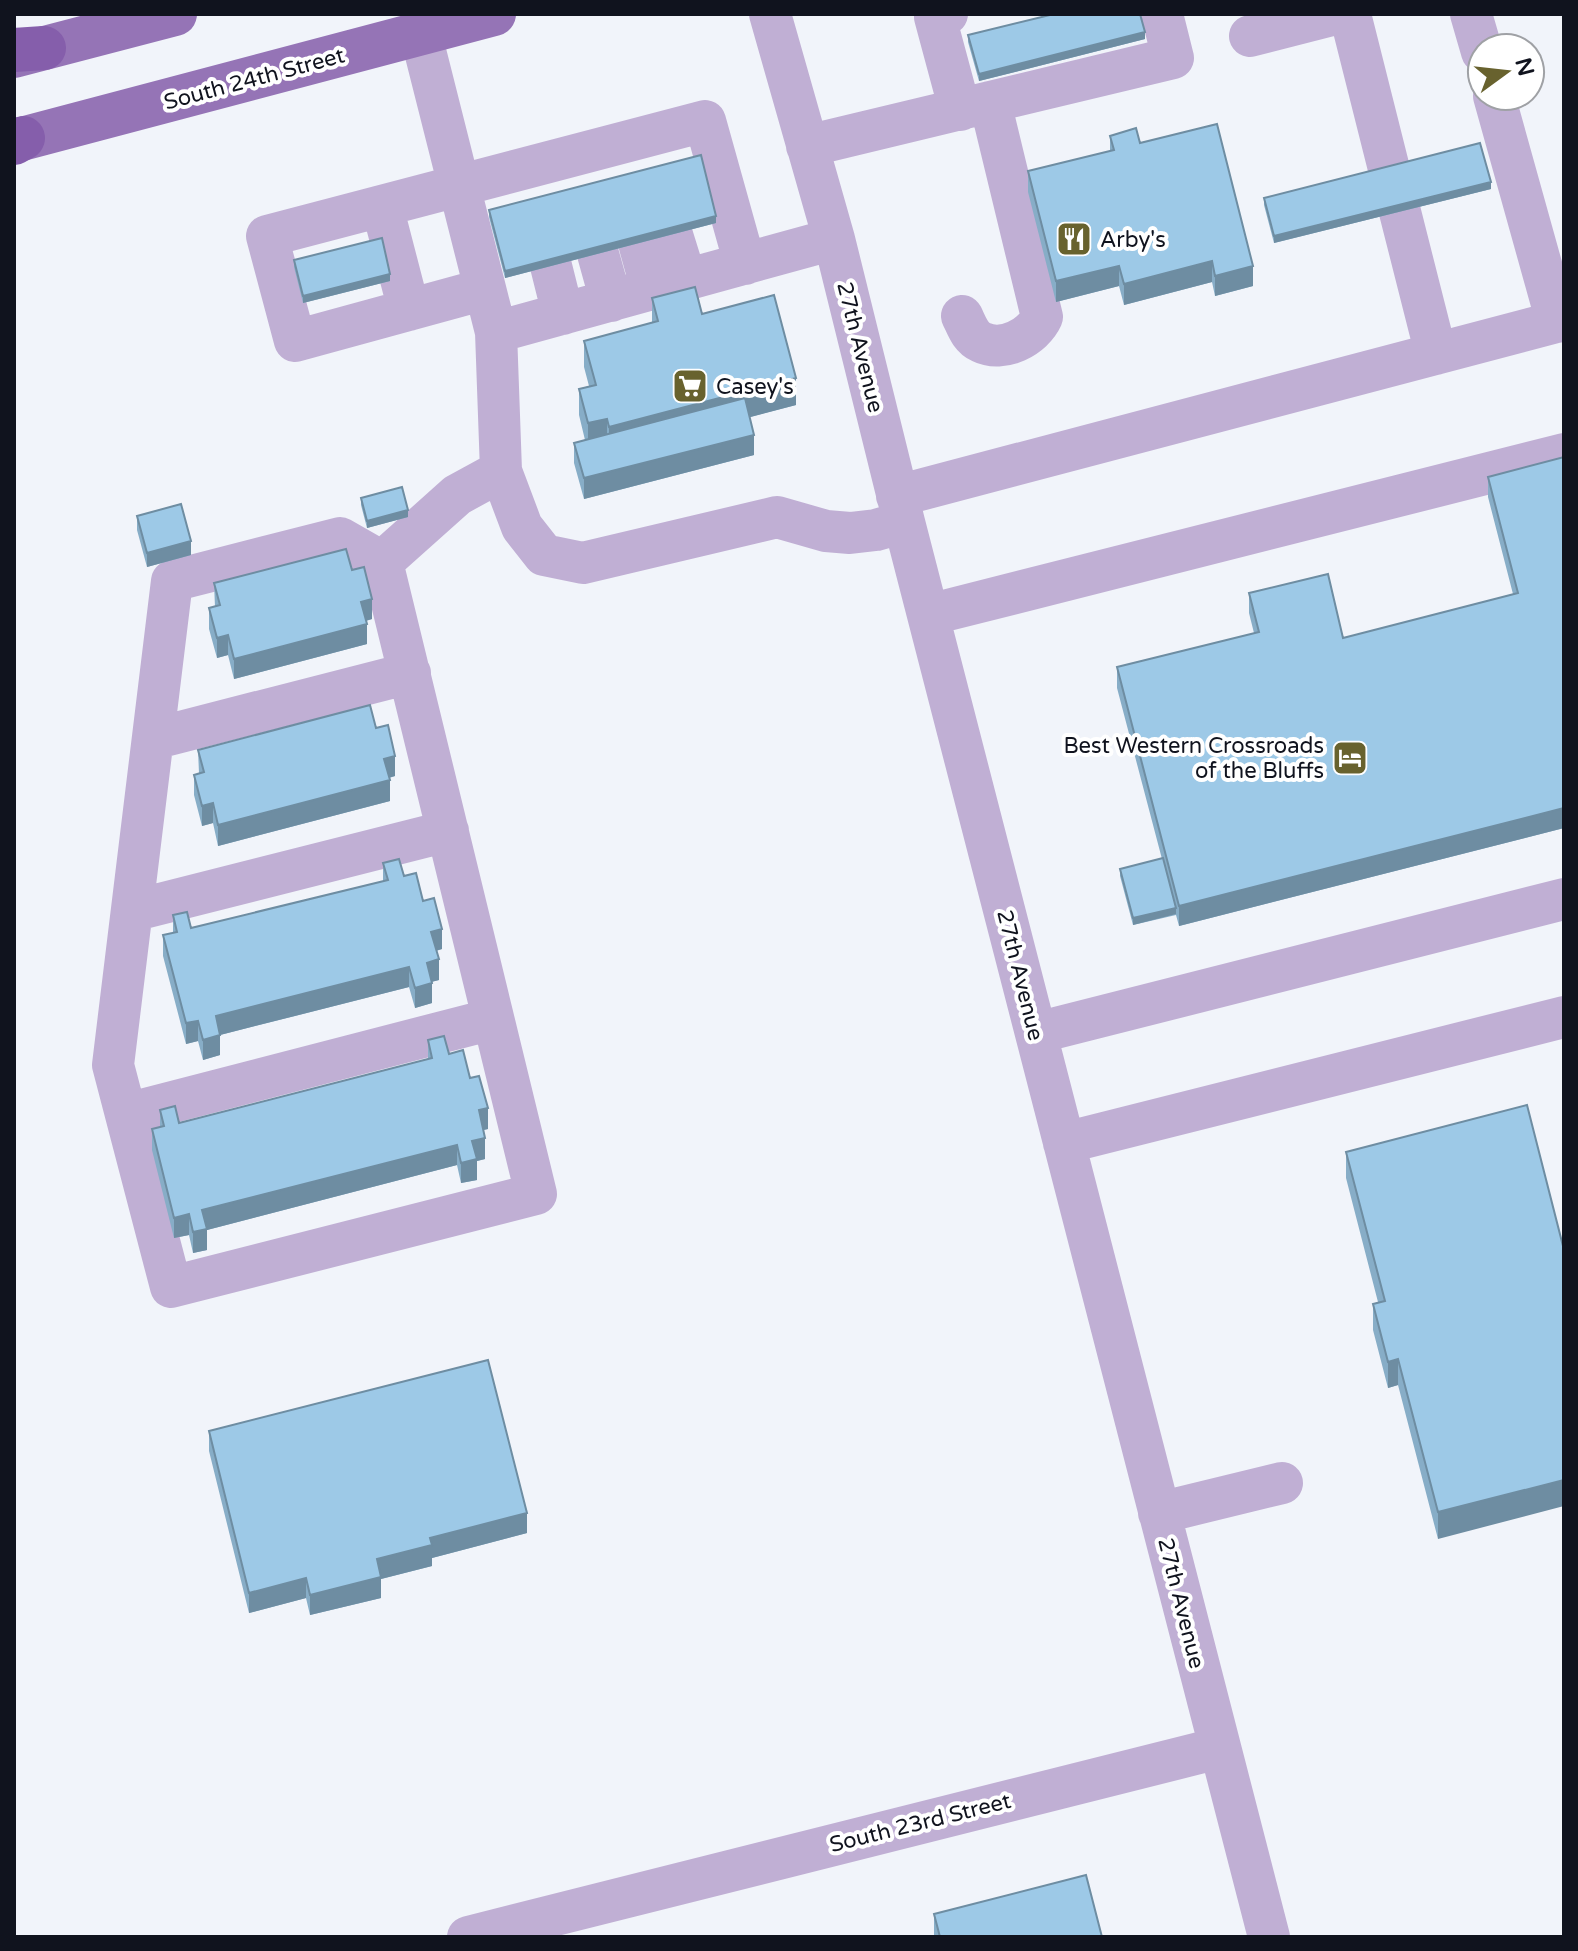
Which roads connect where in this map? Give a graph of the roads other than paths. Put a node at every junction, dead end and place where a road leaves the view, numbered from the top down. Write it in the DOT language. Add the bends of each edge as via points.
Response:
graph roads {
  1 [pos="175,14"];
  2 [pos="494,14"];
  3 [pos="770,14"];
  4 [pos="947,14"];
  5 [pos="1162,14"];
  6 [pos="1336,14"];
  7 [pos="1350,14"];
  8 [pos="421,35"];
  9 [pos="1250,36"];
  10 [pos="24,51"];
  11 [pos="975,106"];
  12 [pos="1499,112"];
  13 [pos="17,141"];
  14 [pos="807,146"];
  15 [pos="459,186"];
  16 [pos="656,239"];
  17 [pos="834,239"];
  18 [pos="598,254"];
  19 [pos="745,264"];
  20 [pos="551,266"];
  21 [pos="669,285"];
  22 [pos="485,289"];
  23 [pos="611,301"];
  24 [pos="563,314"];
  25 [pos="962,316"];
  26 [pos="1561,321"];
  27 [pos="496,332"];
  28 [pos="1436,354"];
  29 [pos="1564,454"];
  30 [pos="501,471"];
  31 [pos="900,509"];
  32 [pos="382,562"];
  33 [pos="928,615"];
  34 [pos="410,673"];
  35 [pos="153,739"];
  36 [pos="448,831"];
  37 [pos="1564,899"];
  38 [pos="132,911"];
  39 [pos="1564,1017"];
  40 [pos="493,1019"];
  41 [pos="1036,1033"];
  42 [pos="126,1114"];
  43 [pos="1064,1143"];
  44 [pos="1282,1483"];
  45 [pos="1159,1513"];
  46 [pos="1219,1748"];
  47 [pos="468,1937"];
  48 [pos="1269,1937"];
  1 -- 10 [label="main road"];
  2 -- 8 [label="main road, South 24th Street"];
  3 -- 14 [label="street, 27th Avenue"];
  4 -- 11 [label="street" via="935,17"];
  5 -- 11 [label="street" via="1173,58"];
  6 -- 9 [label="street"];
  7 -- 28 [label="street"];
  8 -- 13 [label="main road, South 24th Street"];
  8 -- 15 [label="street"];
  11 -- 14 [label="street"];
  11 -- 25 [label="street" via="1042,317 1026,337 994,346 970,333"];
  12 -- 26 [label="street"];
  14 -- 17 [label="street, 27th Avenue"];
  15 -- 19 [label="street" via="530,187 615,165 705,121"];
  15 -- 22 [label="street"];
  15 -- 22 [label="street" via="353,270"];
  16 -- 21 [label="street"];
  17 -- 19 [label="street"];
  17 -- 31 [label="street, 27th Avenue"];
  18 -- 23 [label="street"];
  19 -- 21 [label="street"];
  20 -- 24 [label="street"];
  21 -- 23 [label="street"];
  22 -- 27 [label="street"];
  23 -- 24 [label="street"];
  24 -- 27 [label="street"];
  26 -- 28 [label="street"];
  27 -- 30 [label="street"];
  28 -- 31 [label="street"];
  29 -- 33 [label="street"];
  30 -- 31 [label="street" via="522,527 544,555 583,563 777,517 826,531 876,530"];
  30 -- 32 [label="street" via="457,495"];
  31 -- 33 [label="street, 27th Avenue"];
  32 -- 34 [label="street"];
  32 -- 35 [label="street" via="340,538 172,581"];
  33 -- 41 [label="street, 27th Avenue"];
  34 -- 35 [label="street"];
  34 -- 36 [label="street"];
  35 -- 38 [label="street"];
  36 -- 38 [label="street"];
  36 -- 40 [label="street"];
  37 -- 41 [label="street"];
  38 -- 42 [label="street" via="113,1065"];
  39 -- 43 [label="street"];
  40 -- 42 [label="street"];
  40 -- 42 [label="street" via="536,1194 171,1287"];
  41 -- 43 [label="street, 27th Avenue"];
  43 -- 45 [label="street, 27th Avenue"];
  44 -- 45 [label="street"];
  45 -- 46 [label="street, 27th Avenue"];
  46 -- 47 [label="street, South 23rd Street"];
  46 -- 48 [label="street, 27th Avenue"];
}
